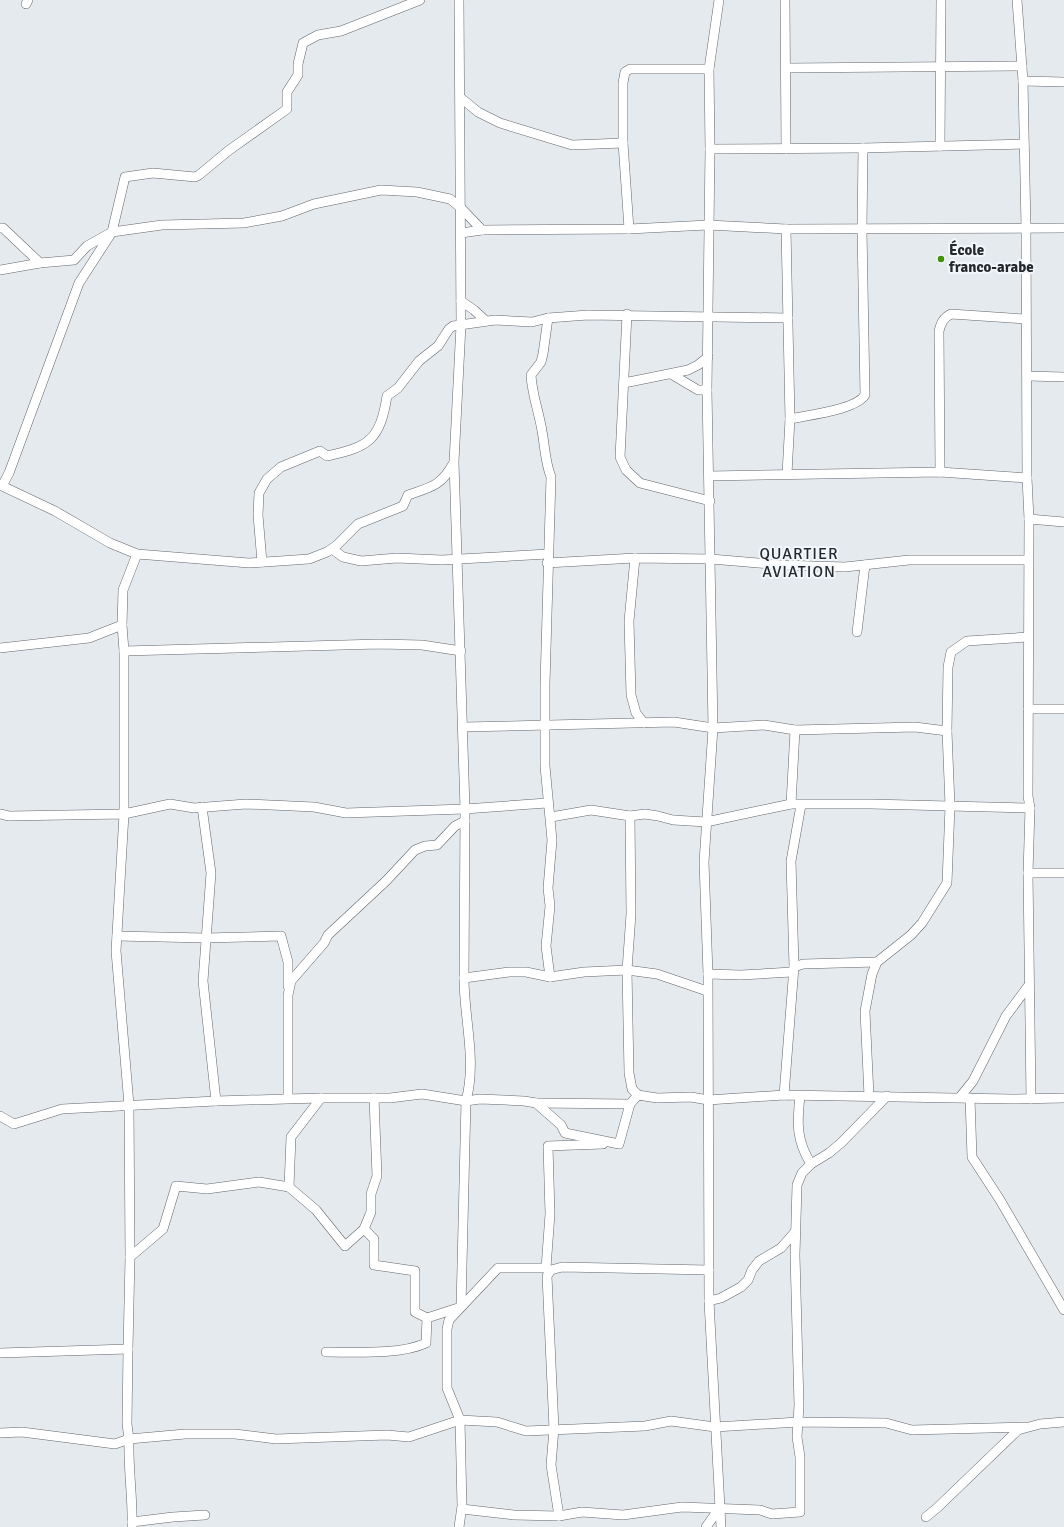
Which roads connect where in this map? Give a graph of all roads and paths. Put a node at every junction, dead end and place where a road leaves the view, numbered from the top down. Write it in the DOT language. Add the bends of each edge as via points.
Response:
graph roads {
  1 [pos="420,0"];
  2 [pos="459,0"];
  3 [pos="719,0"];
  4 [pos="785,0"];
  5 [pos="941,0"];
  6 [pos="1017,0"];
  7 [pos="940,66"];
  8 [pos="1022,66"];
  9 [pos="786,68"];
  10 [pos="709,69"];
  11 [pos="1023,81"];
  12 [pos="1064,82"];
  13 [pos="461,98"];
  14 [pos="623,143"];
  15 [pos="1024,144"];
  16 [pos="940,146"];
  17 [pos="864,148"];
  18 [pos="710,149"];
  19 [pos="786,149"];
  20 [pos="461,208"];
  21 [pos="708,225"];
  22 [pos="0,228"];
  23 [pos="1026,228"];
  24 [pos="1064,228"];
  25 [pos="628,229"];
  26 [pos="786,229"];
  27 [pos="862,229"];
  28 [pos="482,230"];
  29 [pos="112,232"];
  30 [pos="461,233"];
  31 [pos="40,263"];
  32 [pos="0,270"];
  33 [pos="461,301"];
  34 [pos="627,314"];
  35 [pos="708,316"];
  36 [pos="548,318"];
  37 [pos="788,318"];
  38 [pos="1025,319"];
  39 [pos="486,321"];
  40 [pos="461,325"];
  41 [pos="708,357"];
  42 [pos="671,374"];
  43 [pos="1028,376"];
  44 [pos="1064,377"];
  45 [pos="624,383"];
  46 [pos="706,390"];
  47 [pos="790,419"];
  48 [pos="454,462"];
  49 [pos="940,472"];
  50 [pos="786,474"];
  51 [pos="709,476"];
  52 [pos="1027,478"];
  53 [pos="1,486"];
  54 [pos="710,501"];
  55 [pos="1029,519"];
  56 [pos="1064,522"];
  57 [pos="332,549"];
  58 [pos="137,554"];
  59 [pos="457,558"];
  60 [pos="635,558"];
  61 [pos="548,559"];
  62 [pos="711,559"];
  63 [pos="1028,560"];
  64 [pos="262,562"];
  65 [pos="865,565"];
  66 [pos="122,625"];
  67 [pos="857,632"];
  68 [pos="1028,637"];
  69 [pos="0,648"];
  70 [pos="124,651"];
  71 [pos="461,651"];
  72 [pos="1028,709"];
  73 [pos="1064,709"];
  74 [pos="644,723"];
  75 [pos="464,726"];
  76 [pos="546,726"];
  77 [pos="713,728"];
  78 [pos="795,730"];
  79 [pos="947,731"];
  80 [pos="547,804"];
  81 [pos="790,804"];
  82 [pos="801,805"];
  83 [pos="950,806"];
  84 [pos="202,807"];
  85 [pos="1030,808"];
  86 [pos="465,809"];
  87 [pos="0,814"];
  88 [pos="124,814"];
  89 [pos="630,816"];
  90 [pos="551,817"];
  91 [pos="465,821"];
  92 [pos="706,822"];
  93 [pos="1028,873"];
  94 [pos="1064,874"];
  95 [pos="117,936"];
  96 [pos="205,938"];
  97 [pos="877,962"];
  98 [pos="627,970"];
  99 [pos="793,970"];
  100 [pos="708,974"];
  101 [pos="550,977"];
  102 [pos="464,978"];
  103 [pos="1029,985"];
  104 [pos="707,991"];
  105 [pos="288,995"];
  106 [pos="638,1095"];
  107 [pos="784,1096"];
  108 [pos="800,1096"];
  109 [pos="869,1096"];
  110 [pos="886,1096"];
  111 [pos="960,1097"];
  112 [pos="288,1098"];
  113 [pos="321,1098"];
  114 [pos="374,1098"];
  115 [pos="970,1098"];
  116 [pos="1064,1098"];
  117 [pos="1031,1099"];
  118 [pos="708,1100"];
  119 [pos="216,1101"];
  120 [pos="466,1101"];
  121 [pos="536,1102"];
  122 [pos="630,1104"];
  123 [pos="129,1105"];
  124 [pos="0,1116"];
  125 [pos="619,1144"];
  126 [pos="811,1164"];
  127 [pos="289,1187"];
  128 [pos="364,1229"];
  129 [pos="795,1232"];
  130 [pos="130,1257"];
  131 [pos="709,1270"];
  132 [pos="709,1301"];
  133 [pos="461,1307"];
  134 [pos="1064,1310"];
  135 [pos="427,1318"];
  136 [pos="128,1349"];
  137 [pos="326,1352"];
  138 [pos="0,1353"];
  139 [pos="460,1420"];
  140 [pos="798,1422"];
  141 [pos="1064,1422"];
  142 [pos="715,1427"];
  143 [pos="1026,1427"];
  144 [pos="554,1430"];
  145 [pos="0,1433"];
  146 [pos="129,1439"];
  147 [pos="462,1509"];
  148 [pos="719,1509"];
  149 [pos="205,1515"];
  150 [pos="559,1516"];
  151 [pos="926,1517"];
  152 [pos="132,1524"];
  153 [pos="459,1527"];
  154 [pos="706,1527"];
  155 [pos="721,1527"];
  1 -- 29 [label="street" via="341,31 318,35 304,43 298,64 298,75 287,92 287,109 199,175 195,177 153,173 125,177"];
  2 -- 13 [label="street"];
  3 -- 10 [label="street"];
  4 -- 9 [label="street"];
  5 -- 7 [label="street"];
  6 -- 8 [label="street"];
  7 -- 8 [label="street"];
  7 -- 9 [label="street"];
  7 -- 16 [label="street"];
  8 -- 11 [label="street"];
  9 -- 19 [label="street"];
  10 -- 14 [label="street" via="630,68 625,72 622,83"];
  10 -- 18 [label="street"];
  11 -- 12 [label="street"];
  11 -- 15 [label="street"];
  13 -- 14 [label="street" via="483,115 500,123 572,146"];
  13 -- 20 [label="street"];
  14 -- 25 [label="street"];
  15 -- 16 [label="street"];
  15 -- 23 [label="street"];
  16 -- 17 [label="street"];
  17 -- 19 [label="street"];
  17 -- 27 [label="street"];
  18 -- 19 [label="street"];
  18 -- 21 [label="street"];
  20 -- 28 [label="street"];
  20 -- 29 [label="street" via="450,199 417,192 381,190 314,204 282,216 244,223 162,225"];
  20 -- 30 [label="street"];
  21 -- 25 [label="street"];
  21 -- 26 [label="street"];
  21 -- 35 [label="street"];
  22 -- 31 [label="street"];
  23 -- 24 [label="street"];
  23 -- 27 [label="street"];
  23 -- 38 [label="street"];
  25 -- 28 [label="street"];
  26 -- 27 [label="street"];
  26 -- 37 [label="street"];
  27 -- 47 [label="street" via="865,395 862,400 850,406"];
  28 -- 30 [label="street"];
  29 -- 31 [label="street" via="86,246 74,260"];
  29 -- 53 [label="street" via="79,283 9,473"];
  30 -- 33 [label="street"];
  31 -- 32 [label="street"];
  33 -- 39 [label="street"];
  33 -- 40 [label="street"];
  34 -- 35 [label="street"];
  34 -- 36 [label="street"];
  34 -- 45 [label="street"];
  35 -- 37 [label="street"];
  35 -- 41 [label="street"];
  36 -- 39 [label="street" via="532,322"];
  36 -- 61 [label="street" via="541,362 531,376 532,391 543,433 546,463 551,477"];
  37 -- 47 [label="street"];
  38 -- 43 [label="street"];
  38 -- 49 [label="street" via="951,314 943,320 939,331"];
  39 -- 40 [label="street"];
  40 -- 48 [label="street"];
  40 -- 64 [label="street" via="449,329 438,346 420,360 398,388 387,396 384,418 370,440 362,446 327,456 320,451 282,467 267,479 259,493"];
  41 -- 42 [label="street" via="688,370"];
  41 -- 46 [label="street"];
  42 -- 45 [label="street"];
  42 -- 46 [label="street" via="698,390"];
  43 -- 44 [label="street"];
  43 -- 52 [label="street"];
  45 -- 54 [label="street" via="619,444 620,457 626,470 640,483"];
  46 -- 51 [label="street"];
  47 -- 50 [label="street"];
  48 -- 57 [label="street" via="446,477 433,486 408,495 403,506 358,524"];
  48 -- 59 [label="street"];
  49 -- 50 [label="street"];
  49 -- 52 [label="street"];
  50 -- 51 [label="street"];
  51 -- 54 [label="street"];
  52 -- 55 [label="street"];
  53 -- 58 [label="street" via="54,510 110,543"];
  54 -- 62 [label="street"];
  55 -- 56 [label="street"];
  55 -- 63 [label="street"];
  57 -- 59 [label="street" via="343,557 360,561"];
  57 -- 64 [label="street" via="310,559"];
  58 -- 64 [label="street"];
  58 -- 66 [label="street" via="123,590"];
  59 -- 61 [label="street"];
  59 -- 71 [label="street"];
  60 -- 61 [label="street"];
  60 -- 62 [label="street"];
  60 -- 74 [label="street" via="628,621 631,695 636,713"];
  61 -- 76 [label="street" via="545,635"];
  62 -- 65 [label="street" via="790,566"];
  62 -- 77 [label="street"];
  63 -- 65 [label="street" via="909,560"];
  63 -- 68 [label="street"];
  65 -- 67 [label="street"];
  66 -- 69 [label="street" via="88,638"];
  66 -- 70 [label="street"];
  68 -- 72 [label="street"];
  68 -- 79 [label="street" via="967,641 951,652 948,667"];
  70 -- 71 [label="street" via="422,644"];
  70 -- 88 [label="street"];
  71 -- 75 [label="street"];
  72 -- 73 [label="street"];
  72 -- 85 [label="street"];
  74 -- 76 [label="street"];
  74 -- 77 [label="street" via="674,722"];
  75 -- 76 [label="street"];
  75 -- 86 [label="street"];
  76 -- 80 [label="street"];
  77 -- 78 [label="street" via="764,725"];
  77 -- 92 [label="street"];
  78 -- 79 [label="street" via="915,727"];
  78 -- 81 [label="street"];
  79 -- 83 [label="street"];
  80 -- 86 [label="street"];
  80 -- 90 [label="street"];
  81 -- 82 [label="street"];
  81 -- 92 [label="street"];
  82 -- 83 [label="street"];
  82 -- 99 [label="street" via="791,861"];
  83 -- 85 [label="street"];
  83 -- 97 [label="street" via="947,883 922,923"];
  84 -- 86 [label="street" via="261,804 314,807 346,813"];
  84 -- 88 [label="street" via="170,804"];
  84 -- 96 [label="street" via="211,873"];
  85 -- 93 [label="street"];
  86 -- 91 [label="street"];
  87 -- 88 [label="street"];
  88 -- 95 [label="street"];
  89 -- 90 [label="street" via="591,810"];
  89 -- 92 [label="street" via="645,814 673,820"];
  89 -- 98 [label="street" via="631,914"];
  90 -- 101 [label="street" via="548,888 550,906 546,946"];
  91 -- 102 [label="street"];
  91 -- 105 [label="street" via="455,826 437,845 415,850 328,935 291,981"];
  92 -- 100 [label="street" via="704,862"];
  93 -- 94 [label="street"];
  93 -- 103 [label="street"];
  95 -- 96 [label="street"];
  95 -- 123 [label="street" via="116,951"];
  96 -- 105 [label="street" via="281,936 288,962"];
  96 -- 119 [label="street" via="203,981"];
  97 -- 99 [label="street" via="803,964"];
  97 -- 109 [label="street" via="866,1002"];
  98 -- 101 [label="street"];
  98 -- 104 [label="street" via="657,974"];
  98 -- 106 [label="street" via="629,1073 632,1089"];
  99 -- 100 [label="street" via="741,975"];
  99 -- 107 [label="street"];
  100 -- 104 [label="street"];
  101 -- 102 [label="street" via="526,972 509,972"];
  102 -- 120 [label="street" via="471,1057 471,1083"];
  103 -- 111 [label="street" via="1006,1016 973,1081"];
  103 -- 117 [label="street"];
  104 -- 118 [label="street"];
  105 -- 112 [label="street"];
  106 -- 118 [label="street"];
  106 -- 122 [label="street"];
  107 -- 108 [label="street"];
  107 -- 118 [label="street"];
  108 -- 109 [label="street"];
  108 -- 126 [label="street" via="798,1134 804,1153"];
  109 -- 110 [label="street"];
  110 -- 111 [label="street"];
  110 -- 126 [label="street" via="842,1144"];
  111 -- 115 [label="street"];
  112 -- 113 [label="street"];
  112 -- 119 [label="street"];
  113 -- 114 [label="street"];
  113 -- 127 [label="street" via="291,1137"];
  114 -- 120 [label="street" via="422,1094"];
  114 -- 128 [label="street" via="377,1176 371,1194 371,1212"];
  115 -- 117 [label="street"];
  115 -- 134 [label="street" via="972,1157"];
  116 -- 117 [label="street"];
  118 -- 131 [label="street"];
  119 -- 123 [label="street"];
  120 -- 121 [label="street" via="480,1099"];
  120 -- 133 [label="street"];
  121 -- 122 [label="street"];
  121 -- 125 [label="street" via="561,1124 565,1133"];
  122 -- 125 [label="street"];
  123 -- 124 [label="street" via="62,1110 14,1124"];
  123 -- 130 [label="street"];
  125 -- 133 [label="street" via="548,1146 550,1214 546,1268 498,1268"];
  126 -- 129 [label="street" via="802,1173 798,1185"];
  127 -- 128 [label="street" via="316,1210 345,1246"];
  127 -- 130 [label="street" via="259,1182 207,1189 176,1186 163,1229"];
  128 -- 135 [label="street" via="374,1239 374,1265 415,1271 414,1312"];
  129 -- 132 [label="street" via="781,1248 759,1262 748,1280 740,1287 721,1298"];
  129 -- 140 [label="street"];
  130 -- 136 [label="street"];
  131 -- 132 [label="street"];
  131 -- 144 [label="street" via="562,1267 550,1270 547,1276"];
  132 -- 142 [label="street"];
  133 -- 135 [label="street"];
  133 -- 139 [label="street" via="449,1320 447,1329 447,1388"];
  135 -- 137 [label="street" via="426,1343 414,1349"];
  136 -- 138 [label="street"];
  136 -- 146 [label="street"];
  139 -- 144 [label="street" via="497,1422 526,1431"];
  139 -- 146 [label="street" via="409,1437 387,1435 276,1439 235,1434 185,1434"];
  139 -- 147 [label="street"];
  140 -- 142 [label="street"];
  140 -- 143 [label="street" via="886,1423 912,1430"];
  140 -- 148 [label="street" via="800,1512 772,1514 760,1510"];
  141 -- 143 [label="street"];
  142 -- 144 [label="street" via="671,1421 645,1426"];
  142 -- 148 [label="street"];
  143 -- 151 [label="street" via="1013,1433"];
  144 -- 150 [label="street" via="551,1465"];
  145 -- 146 [label="street" via="22,1432 115,1444"];
  146 -- 152 [label="street" via="128,1468"];
  147 -- 150 [label="street" via="514,1515"];
  147 -- 153 [label="street"];
  148 -- 150 [label="street" via="682,1507 623,1515 582,1512"];
  148 -- 154 [label="street"];
  148 -- 155 [label="street"];
  149 -- 152 [label="street"];
}
